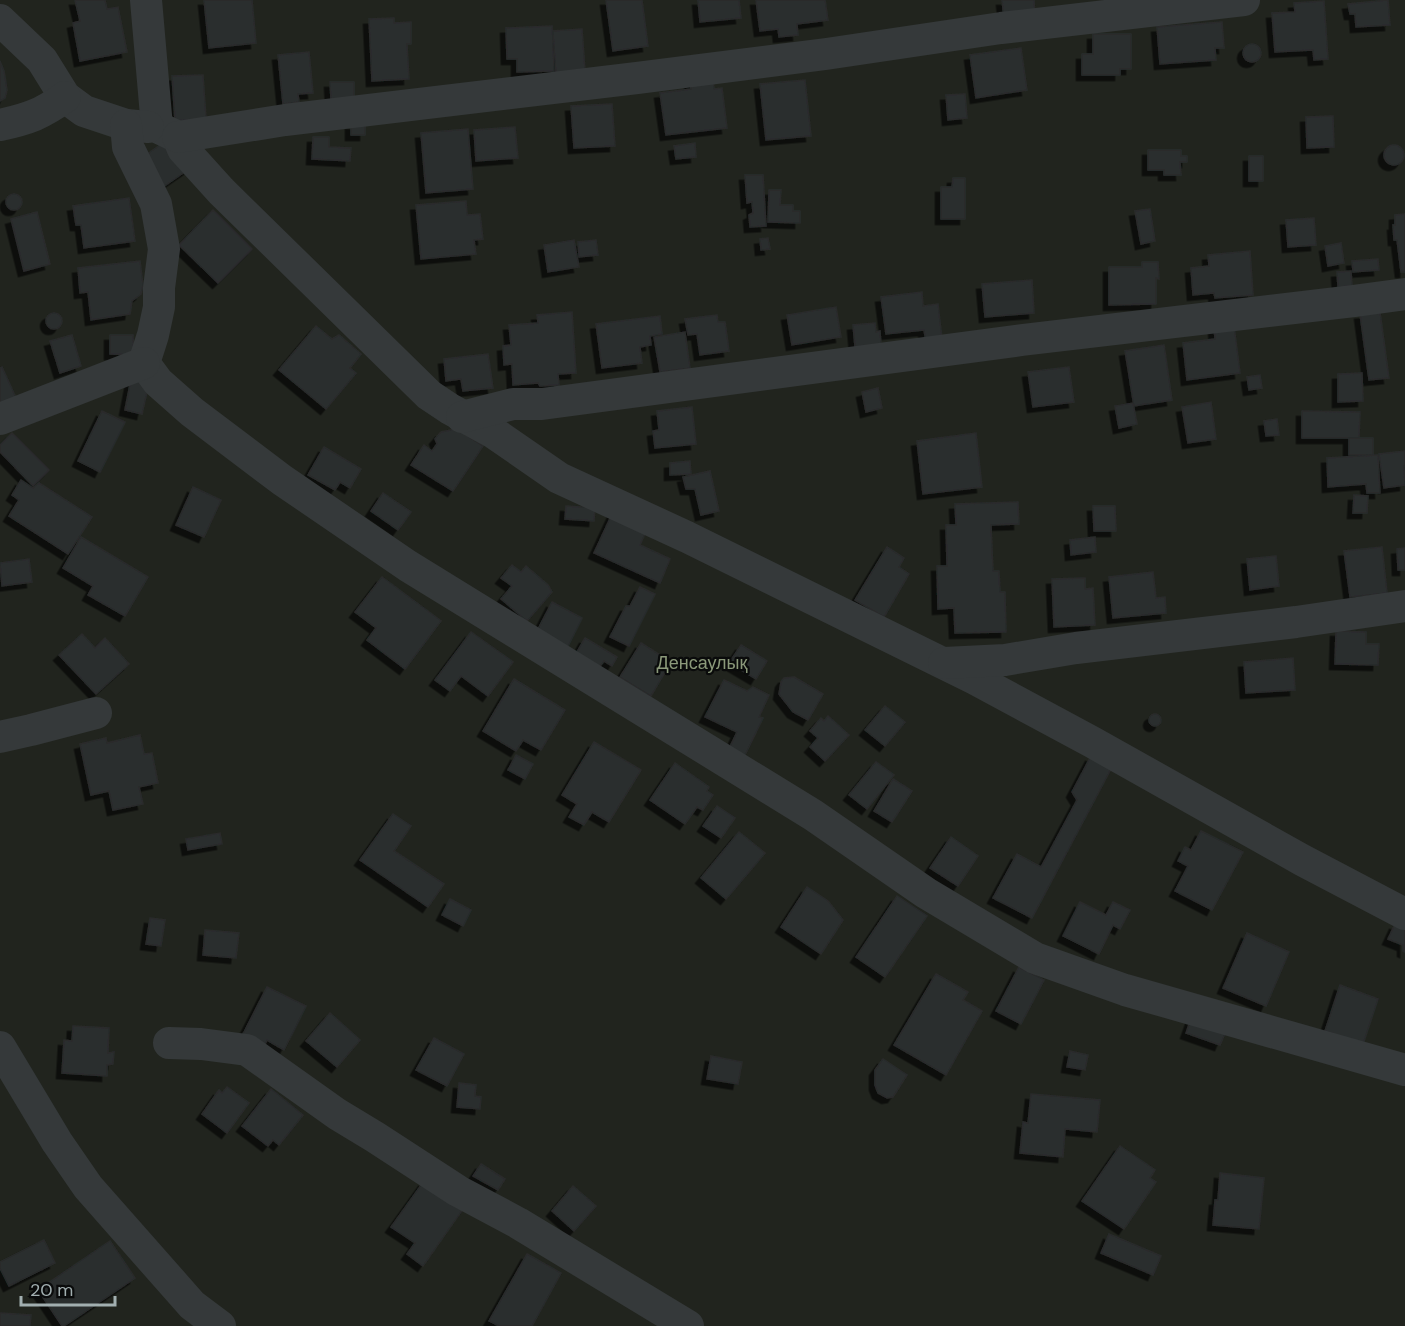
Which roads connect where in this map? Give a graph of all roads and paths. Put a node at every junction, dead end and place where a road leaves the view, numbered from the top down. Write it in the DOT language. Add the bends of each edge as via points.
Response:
graph roads {
  1 [pos="146,0"];
  2 [pos="1244,0"];
  3 [pos="0,20"];
  4 [pos="65,97"];
  5 [pos="0,125"];
  6 [pos="126,125"];
  7 [pos="167,132"];
  8 [pos="1405,294"];
  9 [pos="144,363"];
  10 [pos="462,417"];
  11 [pos="0,419"];
  12 [pos="1405,606"];
  13 [pos="940,663"];
  14 [pos="96,713"];
  15 [pos="0,737"];
  16 [pos="1405,914"];
  17 [pos="169,1043"];
  18 [pos="0,1047"];
  19 [pos="1405,1070"];
  20 [pos="220,1326"];
  21 [pos="688,1326"];
  1 -- 7 [label="street"];
  2 -- 7 [label="street" via="1001,28 649,76"];
  3 -- 4 [label="street" via="42,60"];
  4 -- 5 [label="street" via="25,120"];
  4 -- 6 [label="street" via="84,111"];
  6 -- 7 [label="street"];
  6 -- 9 [label="street" via="128,147 156,204 164,249 159,307"];
  7 -- 10 [label="street" via="379,347 429,395"];
  8 -- 10 [label="street" via="542,404 513,404"];
  9 -- 11 [label="street"];
  9 -- 19 [label="street" via="192,412 398,560 813,815 926,893 1035,958 1125,990"];
  10 -- 13 [label="street" via="559,478 760,572"];
  12 -- 13 [label="street" via="1005,660"];
  13 -- 16 [label="street"];
  14 -- 15 [label="street"];
  17 -- 21 [label="street" via="247,1050 337,1114 458,1191"];
  18 -- 20 [label="street" via="88,1187 192,1305"];
}
